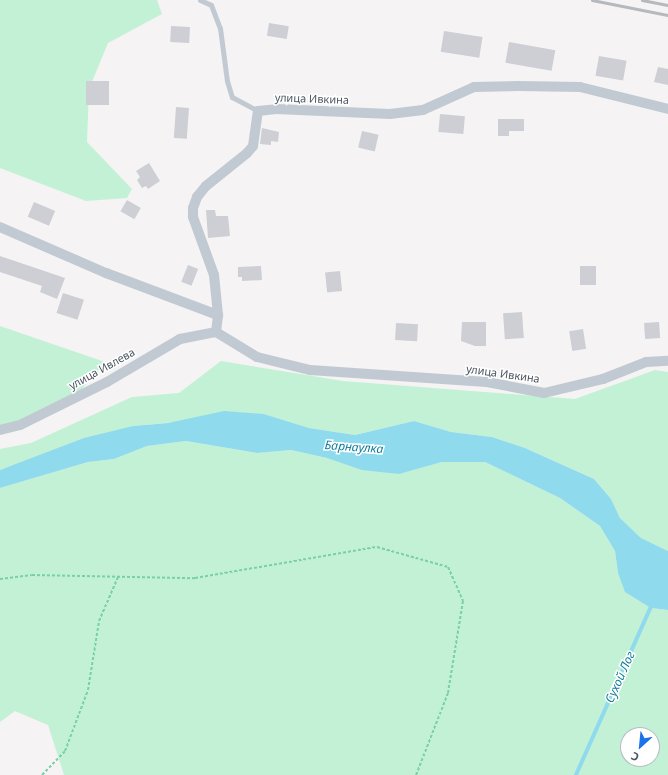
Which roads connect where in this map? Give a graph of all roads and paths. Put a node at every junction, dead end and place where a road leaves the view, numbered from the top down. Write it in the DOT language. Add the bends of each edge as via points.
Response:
graph roads {
  1 [pos="200,0"];
  2 [pos="668,109"];
  3 [pos="258,111"];
  4 [pos="0,228"];
  5 [pos="218,315"];
  6 [pos="216,332"];
  7 [pos="668,361"];
  8 [pos="0,430"];
  9 [pos="119,576"];
  10 [pos="0,579"];
  11 [pos="42,775"];
  12 [pos="416,775"];
  1 -- 3 [label="lane" via="210,5 220,28 232,97"];
  2 -- 3 [label="street, улица Ивкина" via="580,87 518,86 474,87 423,110 390,114 276,109"];
  3 -- 5 [label="street" via="253,146 247,154 206,186 197,197 193,208 193,217 214,275"];
  4 -- 5 [label="street" via="106,273"];
  5 -- 6 [label="street"];
  6 -- 7 [label="street, улица Ивкина" via="257,357 310,370 487,382 544,392 603,379 646,362"];
  6 -- 8 [label="street, улица Ивлева" via="180,339 107,382 20,425"];
  9 -- 10 [label="path" via="32,575"];
  9 -- 11 [label="path" via="99,621 88,690 65,752"];
  9 -- 12 [label="path" via="195,578 377,547 448,567 463,601 448,693"];
}
